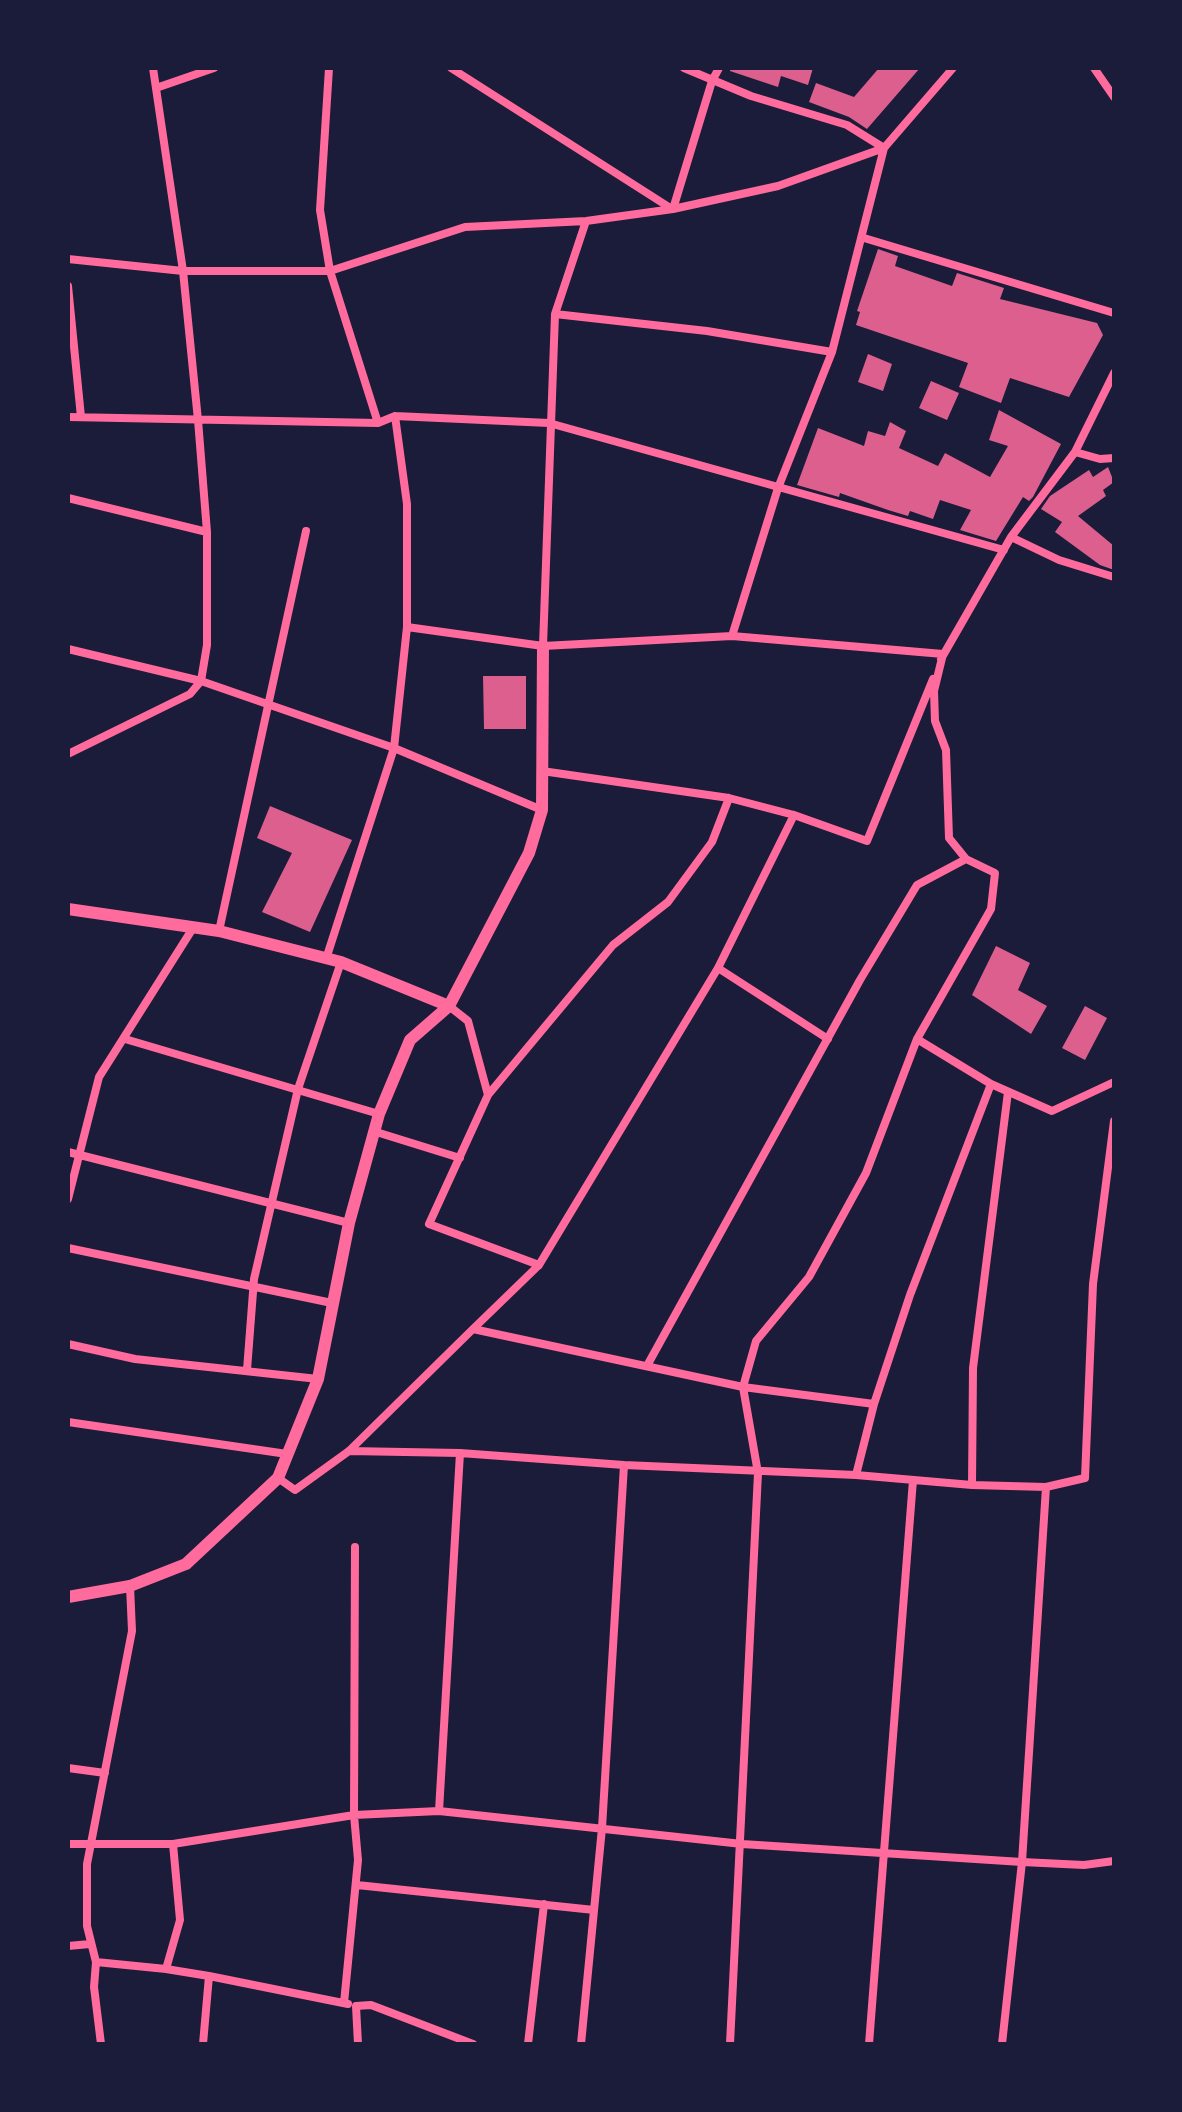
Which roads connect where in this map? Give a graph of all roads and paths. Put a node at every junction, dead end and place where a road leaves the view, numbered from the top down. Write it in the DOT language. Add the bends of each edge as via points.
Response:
graph roads {
  1 [pos="153,68"];
  2 [pos="214,68"];
  3 [pos="329,68"];
  4 [pos="451,68"];
  5 [pos="684,68"];
  6 [pos="719,68"];
  7 [pos="937,68"];
  8 [pos="1094,68"];
  9 [pos="950,72"];
  10 [pos="712,81"];
  11 [pos="156,88"];
  12 [pos="1114,97"];
  13 [pos="884,148"];
  14 [pos="673,209"];
  15 [pos="586,221"];
  16 [pos="864,238"];
  17 [pos="68,259"];
  18 [pos="183,271"];
  19 [pos="330,271"];
  20 [pos="68,286"];
  21 [pos="1114,313"];
  22 [pos="555,314"];
  23 [pos="832,352"];
  24 [pos="1114,373"];
  25 [pos="395,416"];
  26 [pos="68,417"];
  27 [pos="81,417"];
  28 [pos="198,420"];
  29 [pos="378,423"];
  30 [pos="549,423"];
  31 [pos="1075,452"];
  32 [pos="1114,458"];
  33 [pos="778,488"];
  34 [pos="68,498"];
  35 [pos="306,531"];
  36 [pos="207,532"];
  37 [pos="1011,537"];
  38 [pos="1004,550"];
  39 [pos="1114,577"];
  40 [pos="407,627"];
  41 [pos="732,636"];
  42 [pos="543,646"];
  43 [pos="68,649"];
  44 [pos="943,654"];
  45 [pos="201,681"];
  46 [pos="271,705"];
  47 [pos="394,748"];
  48 [pos="68,754"];
  49 [pos="542,771"];
  50 [pos="729,798"];
  51 [pos="542,810"];
  52 [pos="794,815"];
  53 [pos="966,859"];
  54 [pos="68,909"];
  55 [pos="193,928"];
  56 [pos="219,931"];
  57 [pos="326,959"];
  58 [pos="341,962"];
  59 [pos="718,968"];
  60 [pos="449,1006"];
  61 [pos="125,1039"];
  62 [pos="828,1039"];
  63 [pos="917,1039"];
  64 [pos="1114,1082"];
  65 [pos="991,1084"];
  66 [pos="298,1089"];
  67 [pos="1008,1092"];
  68 [pos="488,1095"];
  69 [pos="379,1114"];
  70 [pos="1114,1121"];
  71 [pos="373,1131"];
  72 [pos="68,1152"];
  73 [pos="80,1152"];
  74 [pos="460,1158"];
  75 [pos="68,1199"];
  76 [pos="271,1202"];
  77 [pos="349,1223"];
  78 [pos="68,1248"];
  79 [pos="539,1265"];
  80 [pos="253,1288"];
  81 [pos="332,1303"];
  82 [pos="473,1329"];
  83 [pos="68,1344"];
  84 [pos="648,1364"];
  85 [pos="247,1370"];
  86 [pos="318,1379"];
  87 [pos="743,1387"];
  88 [pos="874,1404"];
  89 [pos="68,1422"];
  90 [pos="349,1451"];
  91 [pos="460,1453"];
  92 [pos="287,1454"];
  93 [pos="624,1465"];
  94 [pos="758,1473"];
  95 [pos="856,1475"];
  96 [pos="278,1478"];
  97 [pos="913,1480"];
  98 [pos="972,1485"];
  99 [pos="1046,1487"];
  100 [pos="355,1547"];
  101 [pos="130,1586"];
  102 [pos="68,1597"];
  103 [pos="68,1768"];
  104 [pos="105,1773"];
  105 [pos="439,1811"];
  106 [pos="354,1815"];
  107 [pos="602,1828"];
  108 [pos="90,1842"];
  109 [pos="68,1844"];
  110 [pos="173,1844"];
  111 [pos="742,1844"];
  112 [pos="883,1854"];
  113 [pos="1114,1861"];
  114 [pos="1022,1862"];
  115 [pos="357,1885"];
  116 [pos="544,1904"];
  117 [pos="594,1910"];
  118 [pos="90,1944"];
  119 [pos="68,1946"];
  120 [pos="96,1962"];
  121 [pos="166,1969"];
  122 [pos="209,1976"];
  123 [pos="344,2003"];
  124 [pos="356,2006"];
  125 [pos="101,2044"];
  126 [pos="203,2044"];
  127 [pos="358,2044"];
  128 [pos="473,2044"];
  129 [pos="528,2044"];
  130 [pos="581,2044"];
  131 [pos="730,2044"];
  132 [pos="869,2044"];
  133 [pos="1002,2044"];
  1 -- 11 [label="street"];
  2 -- 11 [label="street"];
  3 -- 19 [label="street" via="320,210"];
  4 -- 14 [label="street"];
  5 -- 10 [label="street"];
  6 -- 10 [label="street"];
  7 -- 9 [label="street"];
  8 -- 12 [label="street"];
  9 -- 13 [label="street"];
  10 -- 13 [label="street" via="847,125"];
  10 -- 14 [label="street"];
  11 -- 18 [label="street"];
  13 -- 14 [label="street" via="778,186"];
  13 -- 16 [label="street"];
  14 -- 15 [label="street"];
  15 -- 19 [label="street" via="465,227"];
  15 -- 22 [label="street"];
  16 -- 21 [label="street"];
  16 -- 23 [label="street"];
  17 -- 18 [label="street"];
  18 -- 19 [label="street"];
  18 -- 28 [label="street"];
  19 -- 29 [label="street"];
  20 -- 27 [label="street"];
  22 -- 23 [label="street"];
  22 -- 30 [label="street"];
  23 -- 33 [label="street"];
  24 -- 31 [label="street"];
  25 -- 29 [label="street"];
  25 -- 30 [label="street"];
  25 -- 40 [label="street" via="407,504"];
  26 -- 27 [label="street"];
  27 -- 28 [label="street"];
  28 -- 29 [label="street"];
  28 -- 36 [label="street"];
  30 -- 33 [label="street"];
  30 -- 42 [label="street"];
  31 -- 32 [label="street"];
  31 -- 37 [label="street"];
  33 -- 38 [label="street"];
  33 -- 41 [label="street"];
  34 -- 36 [label="street"];
  35 -- 46 [label="street"];
  36 -- 45 [label="street" via="207,645"];
  37 -- 38 [label="street"];
  37 -- 39 [label="street" via="1059,560"];
  38 -- 44 [label="street"];
  40 -- 42 [label="street"];
  40 -- 47 [label="street"];
  41 -- 42 [label="street"];
  41 -- 44 [label="street"];
  42 -- 49 [label="street"];
  43 -- 45 [label="street"];
  44 -- 52 [label="street" via="867,841"];
  44 -- 53 [label="street" via="934,691 935,721 946,750 949,838"];
  45 -- 46 [label="street"];
  45 -- 48 [label="street" via="190,694"];
  46 -- 47 [label="street"];
  46 -- 56 [label="street"];
  47 -- 51 [label="street"];
  47 -- 57 [label="street"];
  49 -- 50 [label="street"];
  49 -- 51 [label="street"];
  50 -- 52 [label="street"];
  50 -- 68 [label="street" via="712,842 668,902 613,945"];
  51 -- 60 [label="street" via="529,853"];
  52 -- 59 [label="street"];
  53 -- 62 [label="street" via="917,885"];
  53 -- 63 [label="street" via="995,873 991,909"];
  54 -- 55 [label="street"];
  55 -- 56 [label="street"];
  55 -- 61 [label="street"];
  56 -- 57 [label="street"];
  57 -- 58 [label="street"];
  58 -- 60 [label="street"];
  58 -- 66 [label="street"];
  59 -- 62 [label="street"];
  59 -- 79 [label="street"];
  60 -- 68 [label="street" via="468,1021"];
  60 -- 69 [label="street" via="410,1040"];
  61 -- 66 [label="street"];
  61 -- 73 [label="street" via="99,1077"];
  62 -- 84 [label="street"];
  63 -- 65 [label="street"];
  63 -- 87 [label="street" via="866,1173 809,1277 756,1341"];
  64 -- 67 [label="street" via="1052,1111"];
  65 -- 67 [label="street"];
  65 -- 88 [label="street"];
  66 -- 69 [label="street"];
  66 -- 76 [label="street"];
  67 -- 98 [label="street" via="973,1368"];
  68 -- 74 [label="street"];
  69 -- 71 [label="street"];
  70 -- 99 [label="street" via="1093,1284 1085,1478"];
  71 -- 74 [label="street"];
  71 -- 77 [label="street"];
  72 -- 73 [label="street"];
  73 -- 75 [label="street"];
  73 -- 76 [label="street"];
  74 -- 79 [label="street" via="429,1224"];
  76 -- 77 [label="street"];
  76 -- 80 [label="street"];
  77 -- 81 [label="street"];
  78 -- 80 [label="street"];
  79 -- 82 [label="street"];
  80 -- 81 [label="street"];
  80 -- 85 [label="street"];
  81 -- 86 [label="street"];
  82 -- 84 [label="street"];
  82 -- 90 [label="street"];
  83 -- 85 [label="street" via="135,1359"];
  84 -- 87 [label="street"];
  85 -- 86 [label="street"];
  86 -- 92 [label="street"];
  87 -- 88 [label="street"];
  87 -- 94 [label="street"];
  88 -- 95 [label="street"];
  89 -- 92 [label="street"];
  90 -- 91 [label="street"];
  90 -- 96 [label="street" via="295,1490"];
  91 -- 93 [label="street"];
  91 -- 105 [label="street"];
  92 -- 96 [label="street"];
  93 -- 94 [label="street"];
  93 -- 107 [label="street"];
  94 -- 95 [label="street"];
  94 -- 111 [label="street"];
  95 -- 97 [label="street"];
  96 -- 101 [label="street" via="186,1564"];
  97 -- 98 [label="street"];
  97 -- 112 [label="street"];
  98 -- 99 [label="street"];
  99 -- 114 [label="street"];
  100 -- 106 [label="street"];
  101 -- 102 [label="street"];
  101 -- 104 [label="street" via="132,1631"];
  103 -- 104 [label="street"];
  104 -- 108 [label="street"];
  105 -- 106 [label="street"];
  105 -- 107 [label="street"];
  106 -- 110 [label="street"];
  106 -- 115 [label="street"];
  107 -- 111 [label="street"];
  107 -- 117 [label="street"];
  108 -- 109 [label="street"];
  108 -- 110 [label="street"];
  108 -- 118 [label="street"];
  110 -- 121 [label="street" via="180,1920"];
  111 -- 112 [label="street"];
  111 -- 131 [label="street"];
  112 -- 114 [label="street"];
  112 -- 132 [label="street"];
  113 -- 114 [label="street"];
  114 -- 133 [label="street"];
  115 -- 116 [label="street"];
  115 -- 123 [label="street"];
  116 -- 117 [label="street"];
  116 -- 129 [label="street"];
  117 -- 130 [label="street"];
  118 -- 119 [label="street"];
  118 -- 120 [label="street"];
  120 -- 121 [label="street"];
  120 -- 125 [label="street"];
  121 -- 122 [label="street"];
  122 -- 123 [label="street"];
  122 -- 126 [label="street"];
  123 -- 124 [label="street"];
  124 -- 127 [label="street"];
  124 -- 128 [label="street" via="371,2005"];
}
